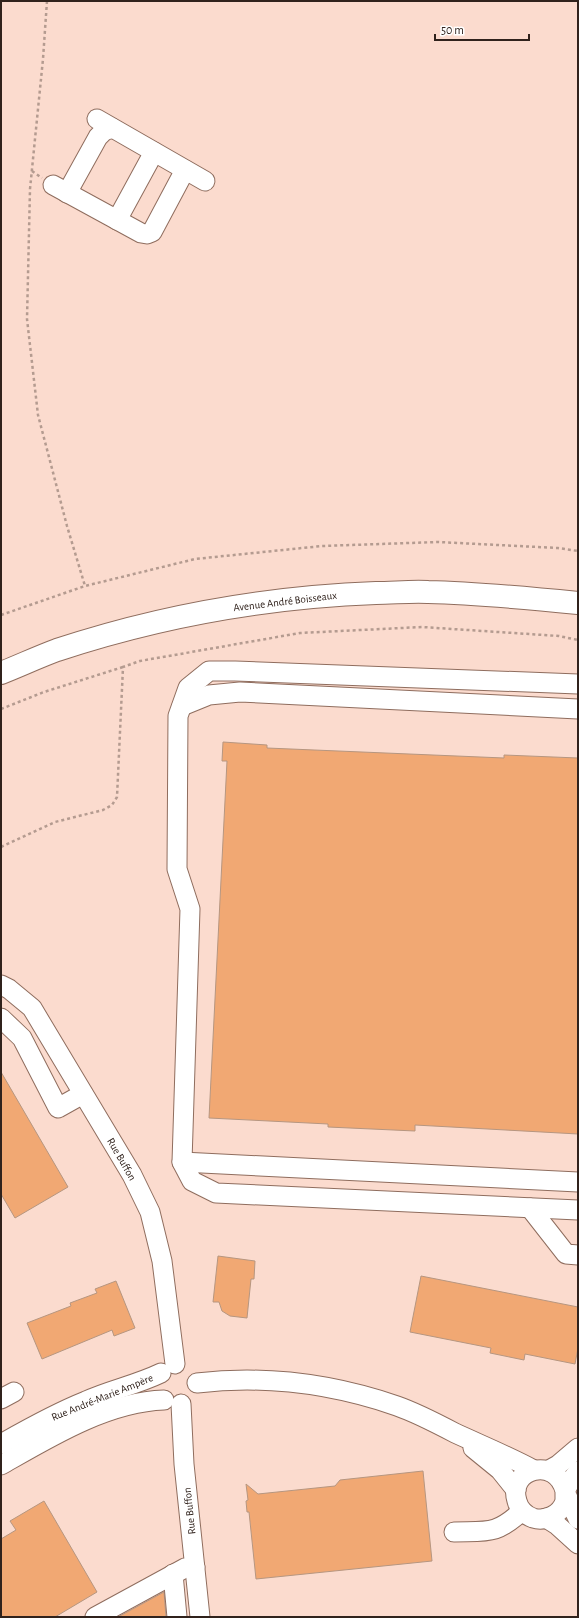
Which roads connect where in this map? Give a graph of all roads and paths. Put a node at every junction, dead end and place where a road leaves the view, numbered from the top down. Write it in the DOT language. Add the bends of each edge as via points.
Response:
graph roads {
  1 [pos="47,1"];
  2 [pos="154,152"];
  3 [pos="186,170"];
  4 [pos="206,181"];
  5 [pos="117,220"];
  6 [pos="578,552"];
  7 [pos="85,586"];
  8 [pos="578,603"];
  9 [pos="1,615"];
  10 [pos="578,615"];
  11 [pos="123,667"];
  12 [pos="1,673"];
  13 [pos="1,682"];
  14 [pos="578,684"];
  15 [pos="182,706"];
  16 [pos="1,709"];
  17 [pos="578,709"];
  18 [pos="1,986"];
  19 [pos="1,1018"];
  20 [pos="84,1094"];
  21 [pos="182,1162"];
  22 [pos="578,1182"];
  23 [pos="530,1208"];
  24 [pos="578,1210"];
  25 [pos="578,1255"];
  26 [pos="168,1369"];
  27 [pos="197,1383"];
  28 [pos="173,1402"];
  29 [pos="455,1433"];
  30 [pos="1,1444"];
  31 [pos="578,1448"];
  32 [pos="1,1465"];
  33 [pos="541,1470"];
  34 [pos="578,1471"];
  35 [pos="516,1490"];
  36 [pos="566,1493"];
  37 [pos="522,1511"];
  38 [pos="546,1518"];
  39 [pos="578,1519"];
  40 [pos="454,1532"];
  41 [pos="578,1544"];
  42 [pos="195,1567"];
  43 [pos="173,1574"];
  44 [pos="95,1617"];
  45 [pos="177,1617"];
  46 [pos="200,1617"];
  1 -- 7 [label="path" via="30,189 27,319 38,415"];
  2 -- 3 [label="street"];
  2 -- 5 [label="street"];
  2 -- 5 [label="street" via="104,123 104,131 60,189"];
  3 -- 4 [label="street"];
  3 -- 5 [label="street" via="152,232 141,233"];
  6 -- 7 [label="path" via="558,548 438,542 322,546 195,559"];
  7 -- 9 [label="path"];
  8 -- 12 [label="main road, Avenue André Boisseaux" via="427,592 343,595 252,604 159,621 99,637 55,651"];
  10 -- 13 [label="main road, Avenue André Boisseaux" via="430,602 373,603 283,610 139,636 42,666"];
  11 -- 16 [label="path" via="44,692"];
  14 -- 15 [label="street" via="209,671 188,688"];
  15 -- 17 [label="street" via="209,695 240,692"];
  15 -- 21 [label="street" via="178,716 177,869 190,909"];
  18 -- 20 [label="street, Rue Buffon" via="9,989 32,1008"];
  19 -- 20 [label="street" via="22,1038 58,1108"];
  20 -- 26 [label="street, Rue Buffon" via="150,1212 162,1261"];
  21 -- 22 [label="street"];
  21 -- 23 [label="street" via="192,1181 216,1193"];
  23 -- 24 [label="street"];
  23 -- 25 [label="street" via="566,1254"];
  26 -- 27 [label="street" via="187,1367 192,1371"];
  26 -- 28 [label="street, Rue André-Marie Ampère" via="157,1384 158,1390"];
  26 -- 30 [label="street, Rue André-Marie Ampère" via="53,1415"];
  27 -- 28 [label="street" via="197,1389 191,1399"];
  27 -- 29 [label="street" via="272,1380 334,1388 398,1406"];
  28 -- 32 [label="street, Rue André-Marie Ampère" via="139,1402 94,1417"];
  28 -- 42 [label="street, Rue Buffon" via="184,1464"];
  29 -- 33 [label="street"];
  29 -- 35 [label="street" via="500,1470"];
  31 -- 33 [label="street" via="558,1465"];
  33 -- 35 [label="street" via="522,1477"];
  33 -- 36 [label="street" via="560,1478"];
  34 -- 36 [label="street"];
  35 -- 37 [label="street" via="518,1505"];
  36 -- 38 [label="street" via="562,1507 553,1516"];
  36 -- 39 [label="street"];
  37 -- 38 [label="street" via="533,1518"];
  37 -- 40 [label="street" via="499,1528 488,1531"];
  38 -- 41 [label="street"];
  42 -- 43 [label="street" via="185,1568"];
  42 -- 46 [label="street, Rue Buffon"];
  43 -- 44 [label="street"];
  43 -- 45 [label="street"];
}
